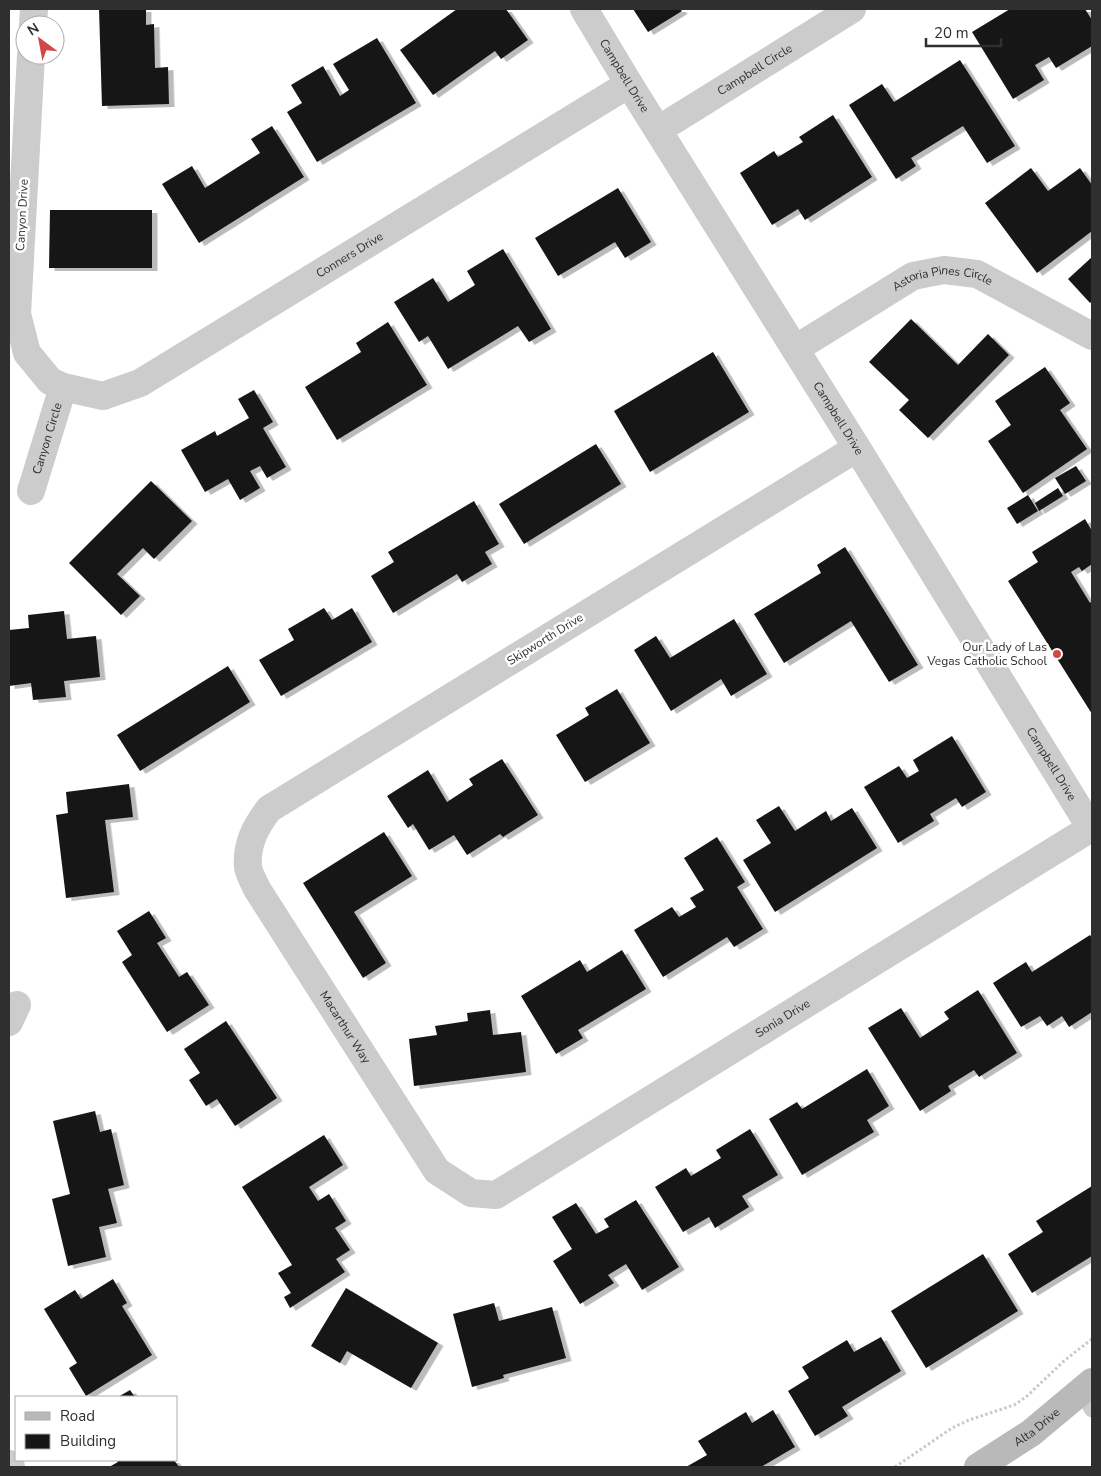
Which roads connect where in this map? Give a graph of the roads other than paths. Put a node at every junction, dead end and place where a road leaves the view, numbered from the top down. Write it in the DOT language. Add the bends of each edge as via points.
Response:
graph roads {
  1 [pos="584,9"];
  2 [pos="852,9"];
  3 [pos="30,65"];
  4 [pos="629,84"];
  5 [pos="658,130"];
  6 [pos="1092,336"];
  7 [pos="796,349"];
  8 [pos="63,387"];
  9 [pos="857,448"];
  10 [pos="31,491"];
  11 [pos="1092,829"];
  12 [pos="249,845"];
  13 [pos="471,1193"];
  14 [pos="1088,1395"];
  15 [pos="9,1464"];
  16 [pos="11,1467"];
  17 [pos="978,1467"];
  1 -- 4 [label="street, Campbell Drive"];
  2 -- 5 [label="street, Campbell Circle"];
  3 -- 8 [label="street, Canyon Drive" via="17,314 27,353 50,381"];
  4 -- 5 [label="street, Campbell Drive"];
  4 -- 8 [label="street, Conners Drive" via="140,384 103,396"];
  5 -- 7 [label="street, Campbell Drive"];
  6 -- 7 [label="street, Astoria Pines Circle" via="977,274 944,270 913,276"];
  7 -- 9 [label="street, Campbell Drive"];
  8 -- 10 [label="street, Canyon Circle"];
  9 -- 11 [label="street, Campbell Drive"];
  9 -- 12 [label="street, Skipworth Drive" via="268,809"];
  11 -- 13 [label="street, Sonia Drive" via="496,1194"];
  12 -- 13 [label="street, Macarthur Way" via="248,868 262,897 437,1171"];
  14 -- 17 [label="main road, Alta Drive"];
  15 -- 16 [label="street"];
}
